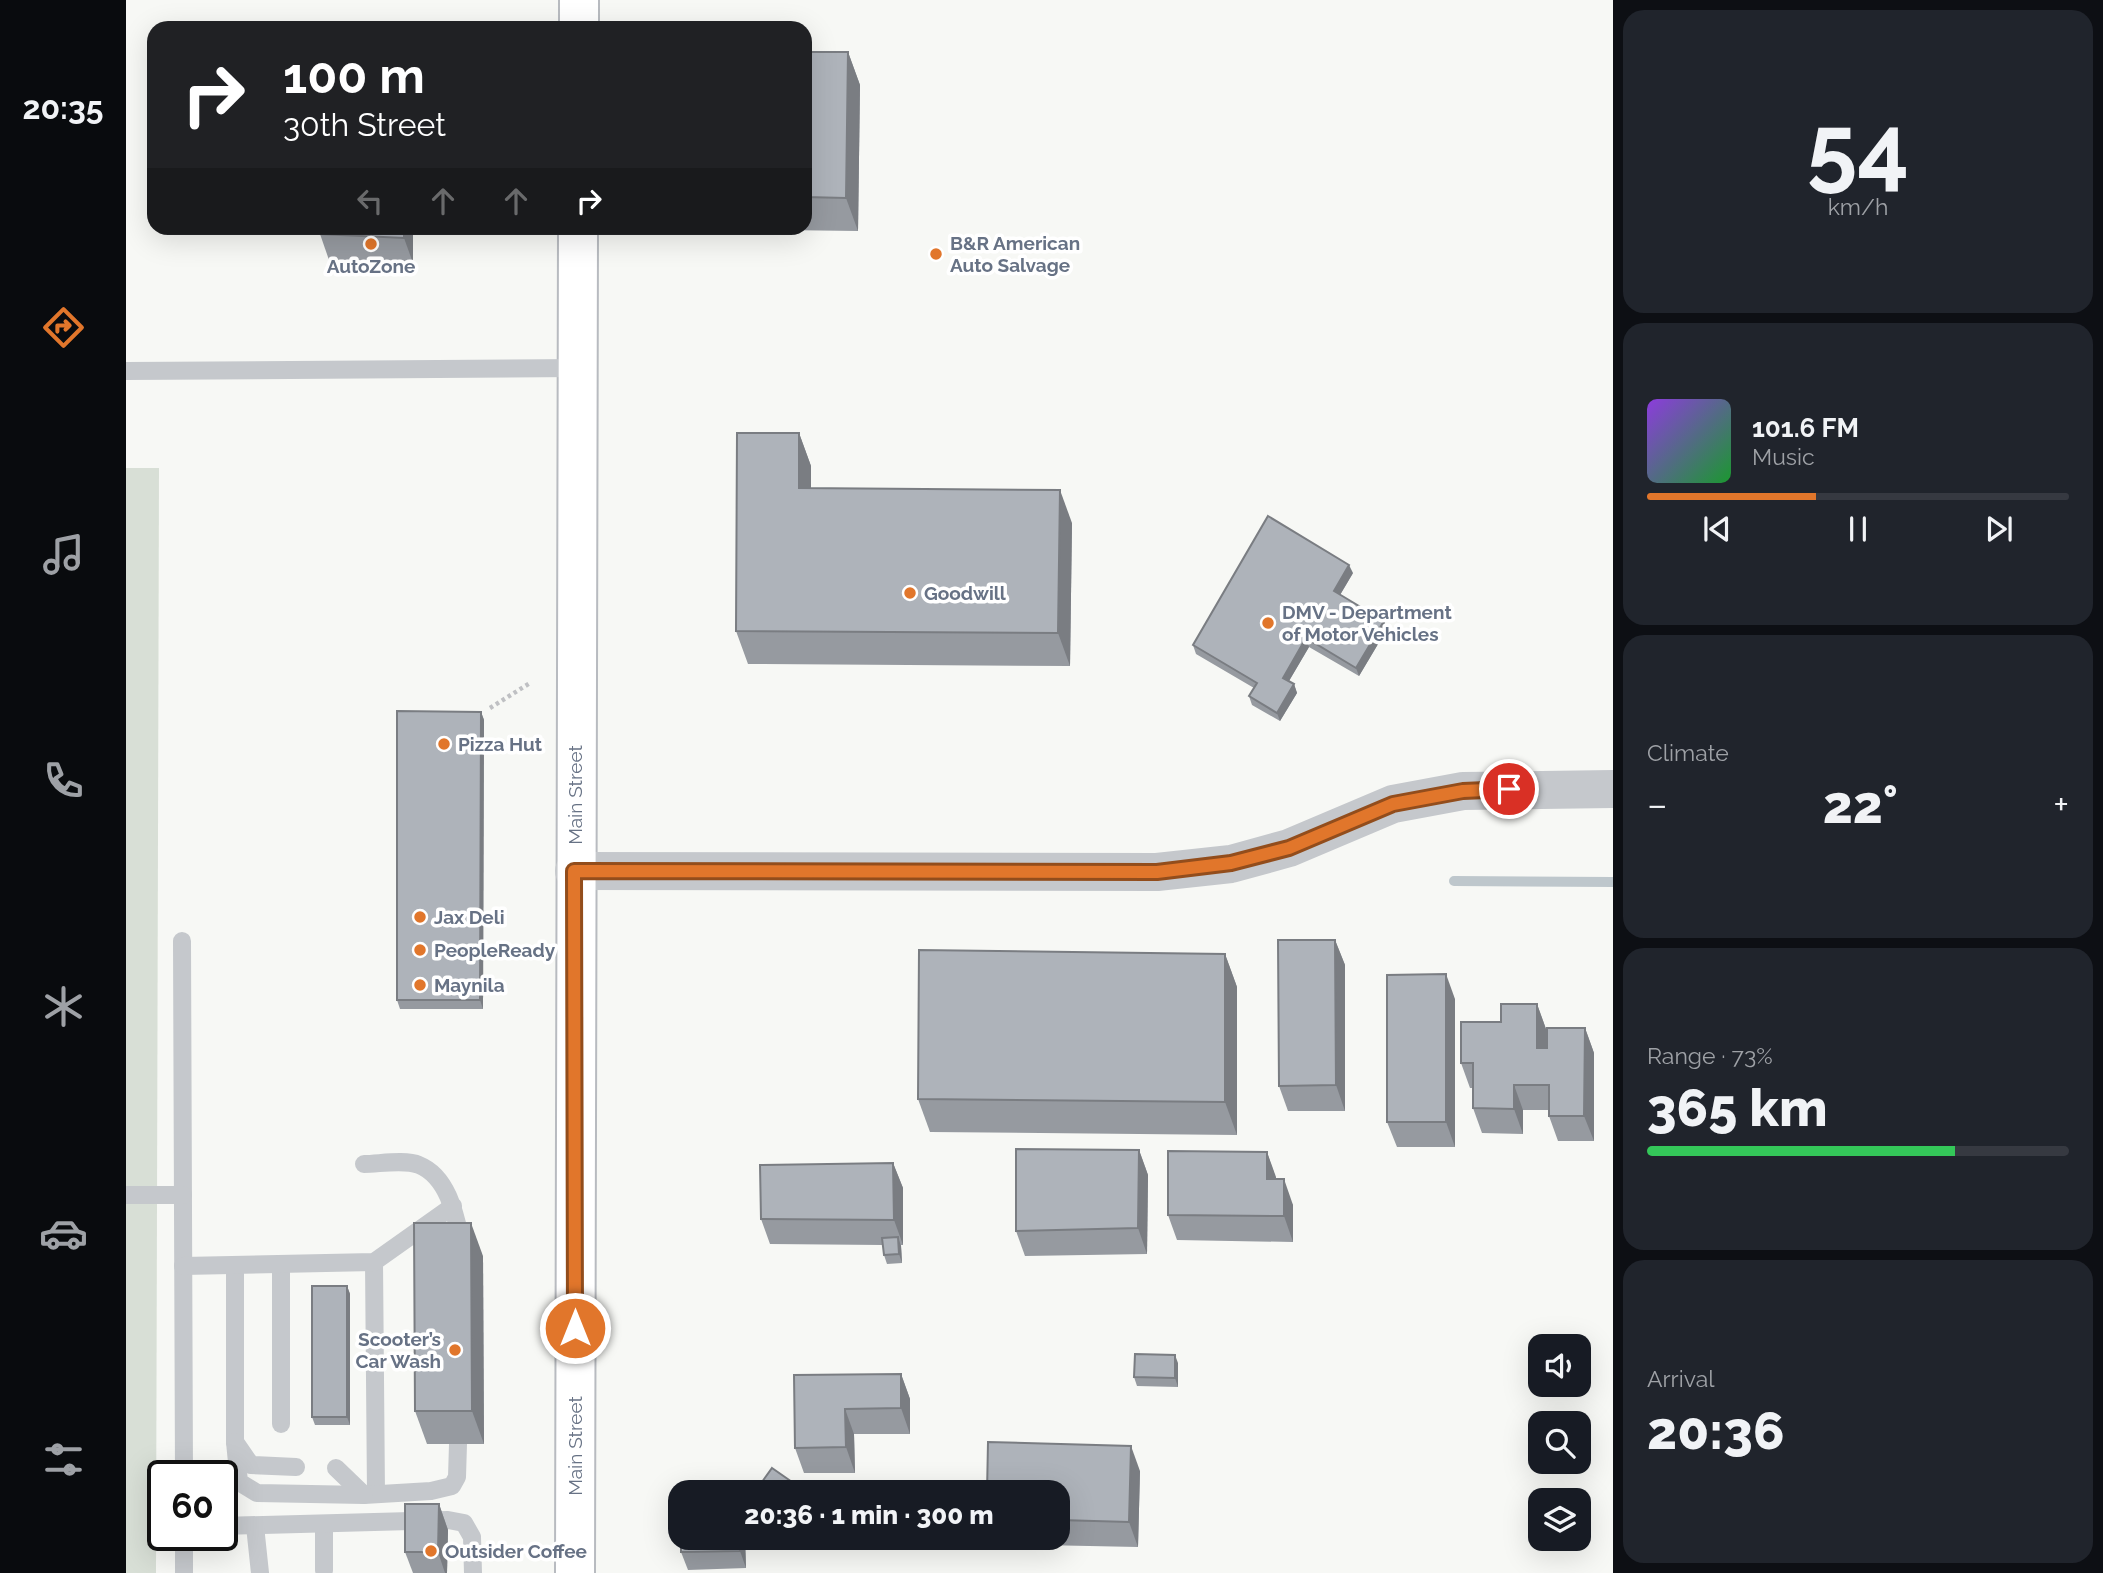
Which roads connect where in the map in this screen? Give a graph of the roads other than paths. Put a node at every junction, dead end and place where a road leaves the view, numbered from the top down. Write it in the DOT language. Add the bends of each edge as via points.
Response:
graph roads {
  1 [pos="579,0"];
  2 [pos="579,21"];
  3 [pos="578,235"];
  4 [pos="578,368"];
  5 [pos="126,370"];
  6 [pos="1613,789"];
  7 [pos="574,871"];
  8 [pos="182,941"];
  9 [pos="364,1164"];
  10 [pos="126,1195"];
  11 [pos="183,1195"];
  12 [pos="453,1206"];
  13 [pos="464,1256"];
  14 [pos="374,1262"];
  15 [pos="281,1264"];
  16 [pos="235,1265"];
  17 [pos="183,1266"];
  18 [pos="281,1424"];
  19 [pos="234,1442"];
  20 [pos="458,1444"];
  21 [pos="184,1460"];
  22 [pos="296,1467"];
  23 [pos="336,1468"];
  24 [pos="370,1494"];
  25 [pos="324,1524"];
  26 [pos="238,1526"];
  27 [pos="255,1526"];
  28 [pos="184,1551"];
  29 [pos="324,1570"];
  30 [pos="184,1573"];
  31 [pos="260,1573"];
  32 [pos="473,1573"];
  33 [pos="575,1573"];
  1 -- 2 [label="main road"];
  3 -- 4 [label="main road, Main Street"];
  4 -- 5 [label="lane"];
  4 -- 7 [label="main road, Main Street"];
  6 -- 7 [label="street" via="1463,791 1393,804 1289,848 1157,872"];
  7 -- 33 [label="main road, Main Street"];
  8 -- 11 [label="lane"];
  9 -- 12 [label="lane" via="418,1164 431,1173"];
  10 -- 11 [label="lane"];
  11 -- 17 [label="lane"];
  12 -- 13 [label="lane"];
  12 -- 14 [label="lane"];
  14 -- 15 [label="lane"];
  14 -- 24 [label="lane"];
  15 -- 16 [label="lane"];
  15 -- 18 [label="lane"];
  16 -- 17 [label="lane"];
  16 -- 19 [label="lane"];
  17 -- 21 [label="lane"];
  19 -- 22 [label="lane" via="251,1465"];
  19 -- 24 [label="lane" via="239,1482 257,1493"];
  20 -- 24 [label="lane" via="457,1477 452,1486"];
  23 -- 24 [label="lane"];
  25 -- 27 [label="lane"];
  25 -- 29 [label="lane"];
  25 -- 32 [label="lane" via="464,1523 472,1537"];
  26 -- 27 [label="lane"];
  27 -- 31 [label="lane"];
  28 -- 30 [label="lane"];
}
